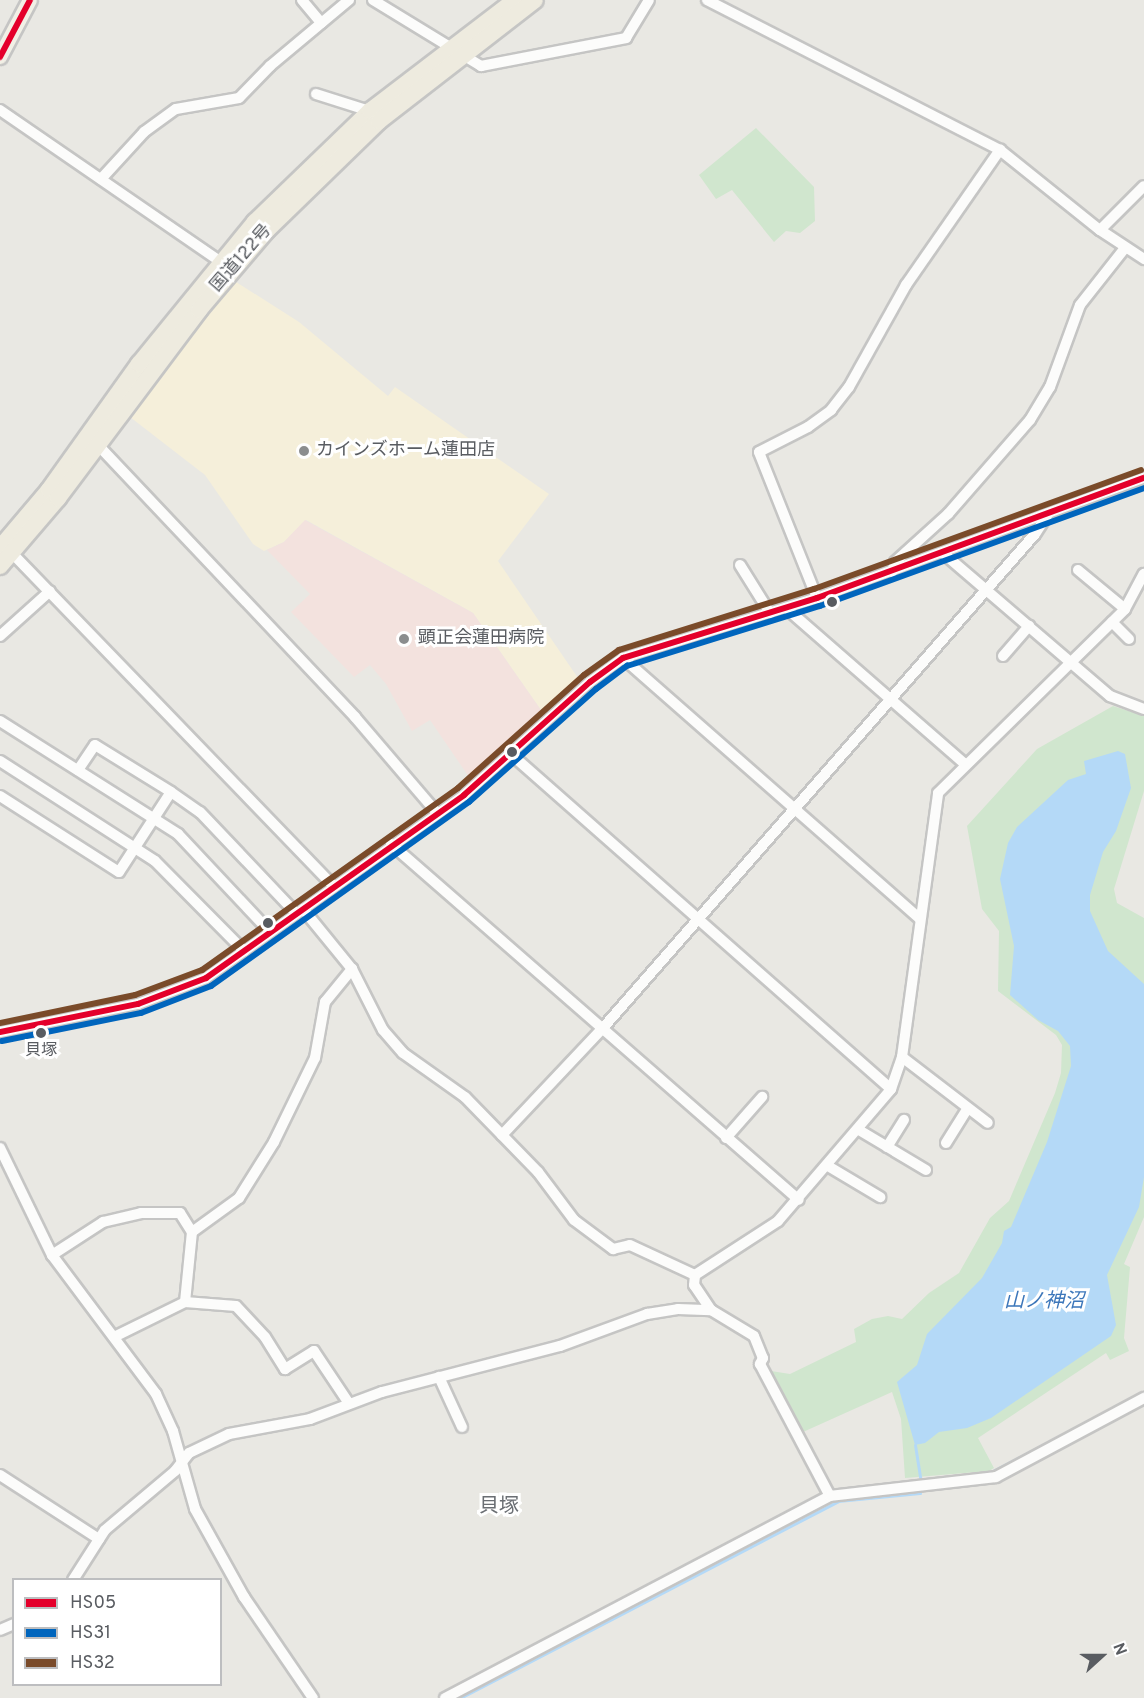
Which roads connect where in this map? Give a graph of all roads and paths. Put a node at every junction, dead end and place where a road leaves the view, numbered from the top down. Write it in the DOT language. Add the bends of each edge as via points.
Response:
graph roads {
  1 [pos="30,0"];
  2 [pos="349,0"];
  3 [pos="374,0"];
  4 [pos="515,0"];
  5 [pos="535,0"];
  6 [pos="649,0"];
  7 [pos="706,0"];
  8 [pos="304,1"];
  9 [pos="321,23"];
  10 [pos="457,51"];
  11 [pos="0,57"];
  12 [pos="316,94"];
  13 [pos="0,110"];
  14 [pos="370,111"];
  15 [pos="1000,150"];
  16 [pos="101,179"];
  17 [pos="1144,186"];
  18 [pos="1100,230"];
  19 [pos="1125,248"];
  20 [pos="1144,259"];
  21 [pos="227,266"];
  22 [pos="97,444"];
  23 [pos="1144,478"];
  24 [pos="1048,513"];
  25 [pos="4,548"];
  26 [pos="943,553"];
  27 [pos="740,565"];
  28 [pos="0,566"];
  29 [pos="1078,570"];
  30 [pos="892,572"];
  31 [pos="1144,574"];
  32 [pos="986,590"];
  33 [pos="50,591"];
  34 [pos="817,598"];
  35 [pos="786,608"];
  36 [pos="1125,609"];
  37 [pos="770,613"];
  38 [pos="1112,622"];
  39 [pos="1029,626"];
  40 [pos="0,636"];
  41 [pos="1129,639"];
  42 [pos="1003,656"];
  43 [pos="623,658"];
  44 [pos="1071,661"];
  45 [pos="889,699"];
  46 [pos="1144,709"];
  47 [pos="0,721"];
  48 [pos="512,755"];
  49 [pos="0,761"];
  50 [pos="965,764"];
  51 [pos="78,771"];
  52 [pos="171,792"];
  53 [pos="0,796"];
  54 [pos="793,809"];
  55 [pos="437,813"];
  56 [pos="153,819"];
  57 [pos="391,844"];
  58 [pos="135,846"];
  59 [pos="334,886"];
  60 [pos="299,911"];
  61 [pos="698,918"];
  62 [pos="920,919"];
  63 [pos="270,932"];
  64 [pos="244,951"];
  65 [pos="352,969"];
  66 [pos="602,1029"];
  67 [pos="0,1032"];
  68 [pos="902,1056"];
  69 [pos="891,1089"];
  70 [pos="762,1097"];
  71 [pos="967,1110"];
  72 [pos="904,1120"];
  73 [pos="988,1123"];
  74 [pos="859,1130"];
  75 [pos="502,1135"];
  76 [pos="726,1138"];
  77 [pos="946,1143"];
  78 [pos="887,1147"];
  79 [pos="0,1148"];
  80 [pos="828,1166"];
  81 [pos="926,1170"];
  82 [pos="4,1172"];
  83 [pos="880,1197"];
  84 [pos="799,1200"];
  85 [pos="192,1232"];
  86 [pos="52,1255"];
  87 [pos="695,1275"];
  88 [pos="185,1302"];
  89 [pos="711,1310"];
  90 [pos="114,1337"];
  91 [pos="440,1377"];
  92 [pos="1144,1398"];
  93 [pos="348,1402"];
  94 [pos="462,1427"];
  95 [pos="180,1462"];
  96 [pos="0,1475"];
  97 [pos="830,1496"];
  98 [pos="99,1539"];
  99 [pos="74,1578"];
  100 [pos="313,1698"];
  101 [pos="445,1698"];
  1 -- 11 [label="main road"];
  2 -- 9 [label="street"];
  3 -- 10 [label="street"];
  4 -- 10 [label="highway, 国道122号"];
  5 -- 10 [label="highway, 国道122号"];
  6 -- 10 [label="street" via="626,38 481,66"];
  7 -- 15 [label="street"];
  8 -- 9 [label="street"];
  9 -- 16 [label="street" via="239,98 176,109 144,132"];
  10 -- 14 [label="highway, 国道122号"];
  10 -- 21 [label="highway, 国道122号"];
  12 -- 14 [label="street"];
  13 -- 16 [label="street"];
  14 -- 21 [label="highway, 国道122号" via="291,184"];
  15 -- 18 [label="street"];
  15 -- 34 [label="street" via="906,285 849,387 831,410 808,427 759,452"];
  16 -- 21 [label="street"];
  17 -- 18 [label="street"];
  18 -- 19 [label="street"];
  19 -- 20 [label="street"];
  19 -- 30 [label="street" via="1080,305 1050,387 1030,420 948,514 895,562"];
  21 -- 22 [label="highway, 国道122号"];
  21 -- 25 [label="highway, 国道122号"];
  22 -- 25 [label="highway, 国道122号"];
  22 -- 55 [label="street" via="355,717"];
  23 -- 24 [label="street"];
  24 -- 26 [label="street"];
  24 -- 32 [label="street"];
  25 -- 28 [label="highway, 国道122号"];
  25 -- 33 [label="street"];
  26 -- 30 [label="street"];
  26 -- 32 [label="street"];
  27 -- 37 [label="street"];
  29 -- 36 [label="street"];
  30 -- 34 [label="street"];
  31 -- 36 [label="street"];
  32 -- 39 [label="street"];
  32 -- 45 [label="street"];
  33 -- 40 [label="street"];
  33 -- 59 [label="street"];
  34 -- 35 [label="street"];
  35 -- 37 [label="street"];
  35 -- 45 [label="street"];
  36 -- 38 [label="street"];
  37 -- 43 [label="street"];
  38 -- 41 [label="street"];
  38 -- 44 [label="street"];
  39 -- 42 [label="street"];
  39 -- 44 [label="street"];
  43 -- 48 [label="street" via="572,697"];
  43 -- 54 [label="street"];
  44 -- 46 [label="street" via="1110,696"];
  44 -- 50 [label="street"];
  45 -- 50 [label="street"];
  45 -- 54 [label="street"];
  47 -- 51 [label="street"];
  48 -- 55 [label="street"];
  48 -- 61 [label="street"];
  49 -- 58 [label="street"];
  50 -- 62 [label="street" via="938,793"];
  51 -- 52 [label="street" via="95,746"];
  51 -- 56 [label="street"];
  52 -- 56 [label="street"];
  52 -- 60 [label="street" via="200,812"];
  53 -- 58 [label="street" via="119,872"];
  54 -- 61 [label="street"];
  54 -- 62 [label="street"];
  55 -- 57 [label="street"];
  56 -- 58 [label="street"];
  56 -- 63 [label="street" via="178,834"];
  57 -- 59 [label="street"];
  57 -- 66 [label="street"];
  58 -- 64 [label="street" via="155,861"];
  59 -- 60 [label="street"];
  60 -- 63 [label="street"];
  60 -- 65 [label="street"];
  61 -- 66 [label="street"];
  61 -- 69 [label="street"];
  62 -- 68 [label="street"];
  63 -- 64 [label="street"];
  64 -- 67 [label="street" via="206,978 165,995"];
  65 -- 75 [label="street" via="383,1030 403,1053 465,1097"];
  65 -- 85 [label="street" via="325,1002 315,1058 274,1142 239,1198"];
  66 -- 75 [label="street"];
  66 -- 76 [label="street"];
  68 -- 69 [label="street"];
  68 -- 71 [label="street"];
  69 -- 74 [label="street"];
  70 -- 76 [label="street"];
  71 -- 73 [label="street"];
  71 -- 77 [label="street"];
  72 -- 78 [label="street"];
  74 -- 78 [label="street"];
  74 -- 80 [label="street"];
  75 -- 87 [label="street" via="538,1172 574,1220 595,1237 613,1249 630,1245"];
  76 -- 84 [label="street"];
  78 -- 81 [label="street"];
  79 -- 82 [label="street"];
  80 -- 83 [label="street"];
  80 -- 84 [label="street"];
  82 -- 86 [label="street"];
  84 -- 87 [label="street" via="778,1221"];
  85 -- 86 [label="street" via="180,1213 141,1213 104,1222"];
  85 -- 88 [label="street"];
  86 -- 90 [label="street"];
  87 -- 89 [label="street" via="694,1285"];
  88 -- 90 [label="street"];
  88 -- 93 [label="street" via="236,1306 266,1336 285,1369 314,1351"];
  89 -- 91 [label="street" via="648,1314 560,1346"];
  89 -- 97 [label="street" via="753,1336 763,1358 760,1364"];
  90 -- 95 [label="street" via="156,1394 173,1431"];
  91 -- 93 [label="street"];
  91 -- 94 [label="street"];
  92 -- 97 [label="street" via="996,1477"];
  93 -- 95 [label="street" via="310,1419 229,1434 189,1453"];
  95 -- 98 [label="street" via="175,1471"];
  95 -- 100 [label="street" via="195,1509 220,1555"];
  96 -- 98 [label="street"];
  97 -- 101 [label="street"];
  98 -- 99 [label="street"];
}
